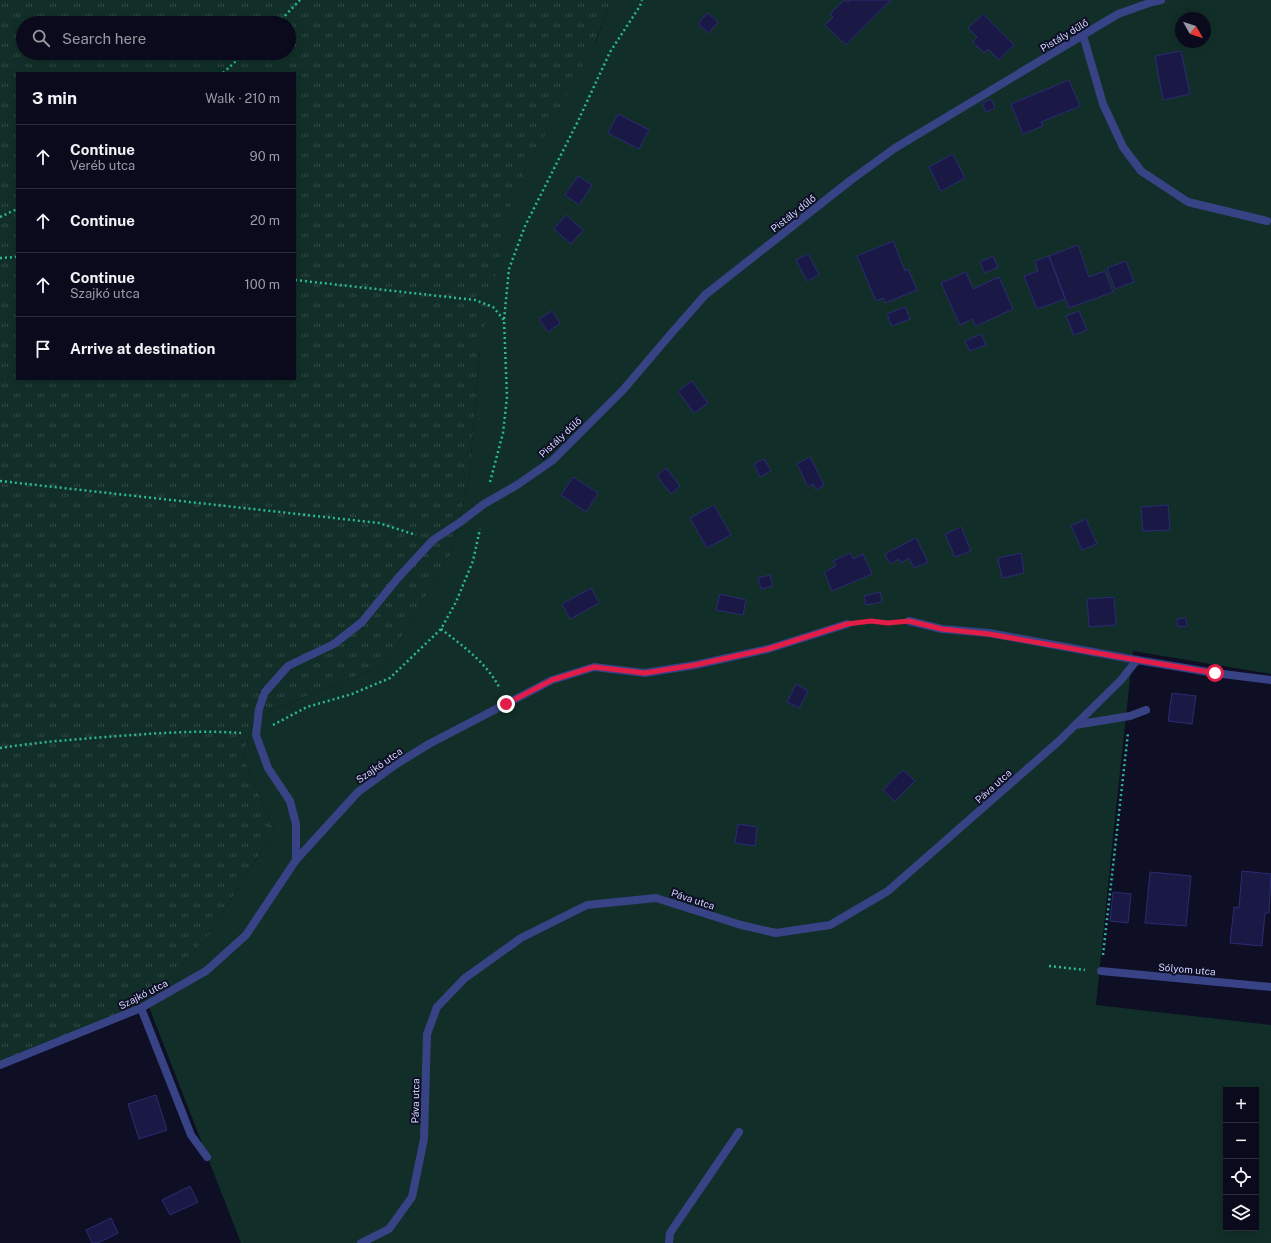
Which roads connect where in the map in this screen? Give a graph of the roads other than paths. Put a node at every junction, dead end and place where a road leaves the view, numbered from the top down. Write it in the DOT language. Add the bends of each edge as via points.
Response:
graph roads {
  1 [pos="1161,0"];
  2 [pos="1083,35"];
  3 [pos="1267,221"];
  4 [pos="909,621"];
  5 [pos="847,624"];
  6 [pos="1137,660"];
  7 [pos="1271,680"];
  8 [pos="1146,710"];
  9 [pos="1075,725"];
  10 [pos="296,860"];
  11 [pos="1101,971"];
  12 [pos="1271,987"];
  13 [pos="141,1008"];
  14 [pos="0,1064"];
  15 [pos="739,1132"];
  16 [pos="207,1157"];
  17 [pos="362,1243"];
  18 [pos="669,1243"];
  1 -- 2 [label="street, Pistály dűlő" via="1118,14"];
  2 -- 3 [label="street" via="1103,104 1123,147 1141,171 1188,202"];
  2 -- 10 [label="street, Pistály dűlő" via="895,148 850,180 705,295 623,390 553,460 433,540 362,622 334,644 288,666 265,692 259,709 256,735 268,768 290,801 296,824"];
  4 -- 6 [label="street" via="942,629 989,634"];
  5 -- 10 [label="street, Szajkó utca" via="768,649 695,665 645,673 594,667 552,680 429,744 395,765 358,792"];
  6 -- 7 [label="street"];
  6 -- 9 [label="street, Páva utca" via="1121,680"];
  8 -- 9 [label="street" via="1130,716"];
  9 -- 17 [label="street, Páva utca" via="888,891 830,925 776,933 741,926 656,898 587,905 522,938 465,978 437,1007 427,1034 424,1139 412,1197 389,1229"];
  10 -- 13 [label="street, Szajkó utca" via="246,935 206,971"];
  11 -- 12 [label="street, Sólyom utca"];
  13 -- 14 [label="street, Szajkó utca"];
  13 -- 16 [label="street" via="191,1136"];
  15 -- 18 [label="street" via="670,1233"];
}
